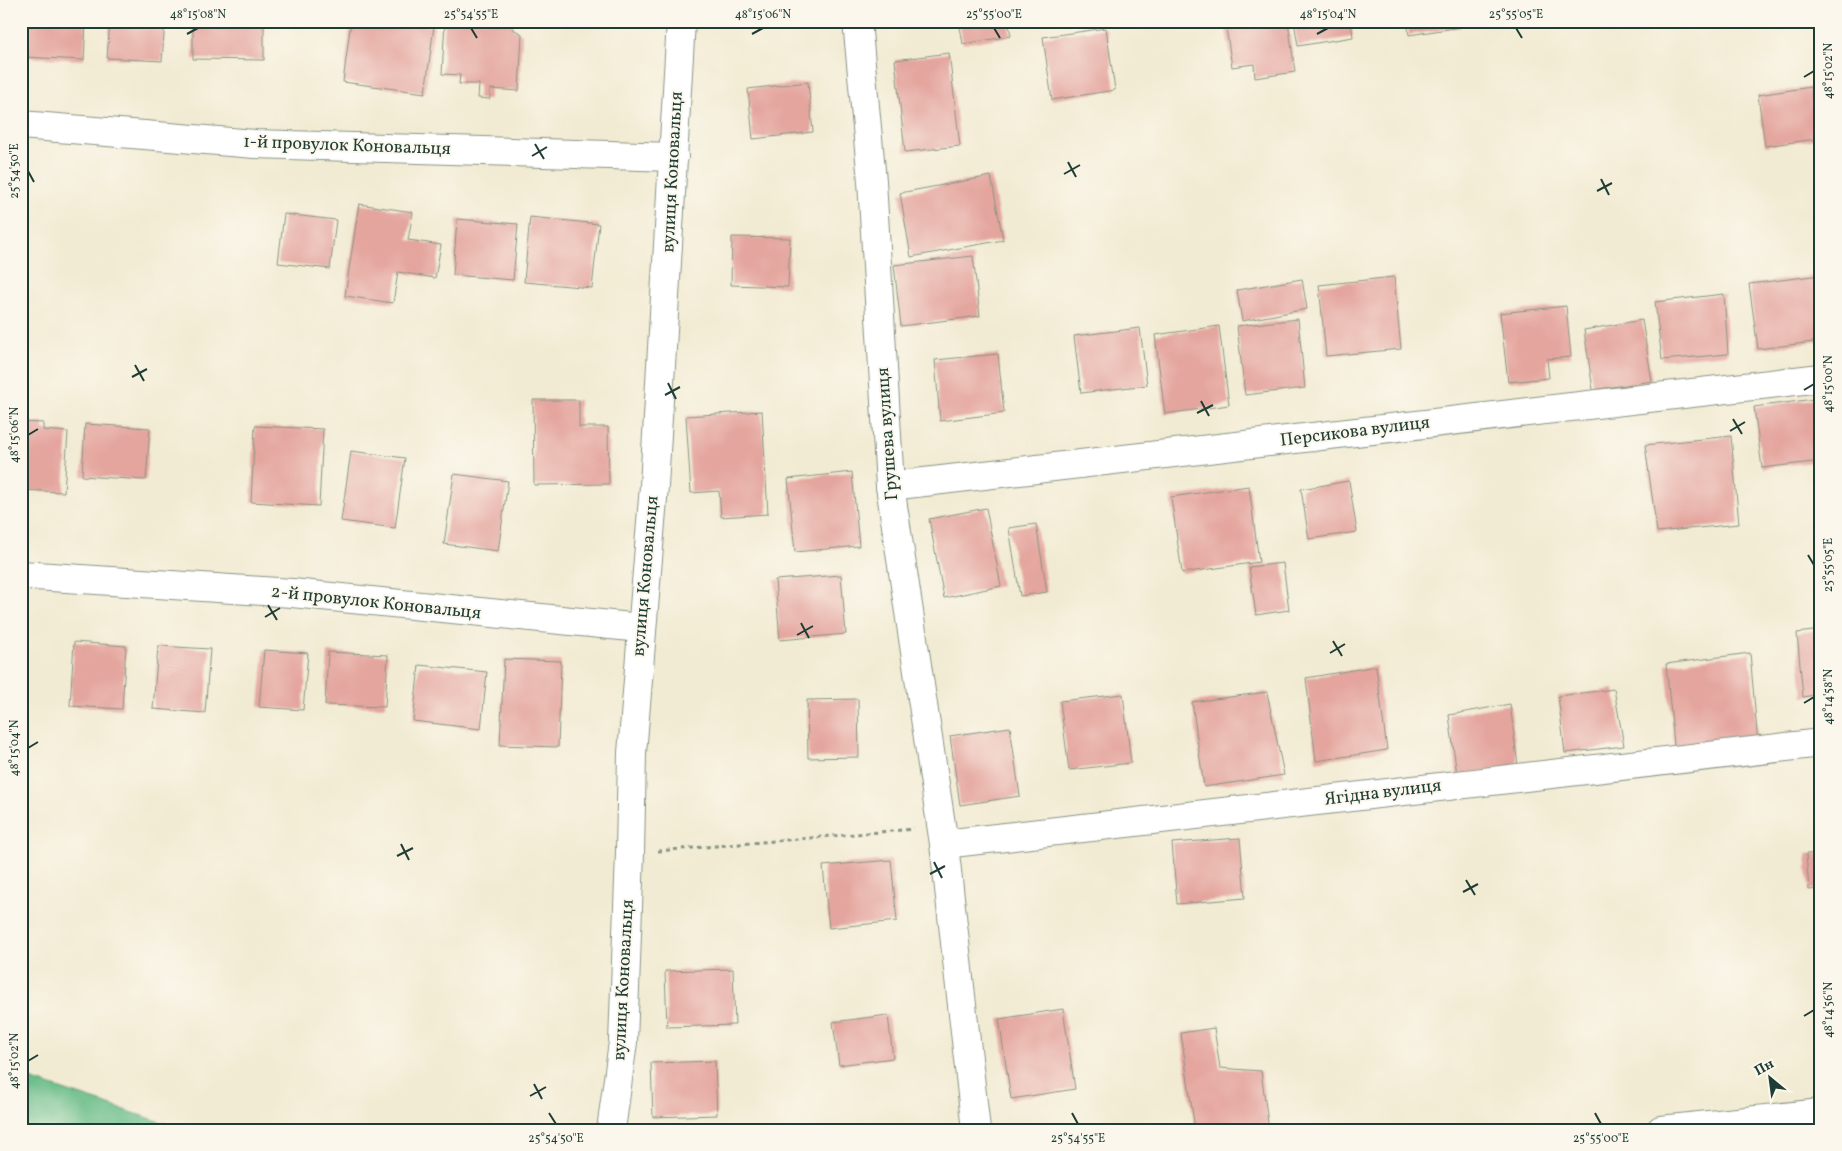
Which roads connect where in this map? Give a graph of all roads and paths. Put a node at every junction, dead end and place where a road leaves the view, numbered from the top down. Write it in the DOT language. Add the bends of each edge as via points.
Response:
graph roads {
  1 [pos="681,21"];
  2 [pos="857,21"];
  3 [pos="21,125"];
  4 [pos="674,157"];
  5 [pos="1821,378"];
  6 [pos="890,486"];
  7 [pos="21,575"];
  8 [pos="642,628"];
  9 [pos="1821,743"];
  10 [pos="943,835"];
  11 [pos="630,853"];
  12 [pos="1821,1112"];
  13 [pos="611,1130"];
  14 [pos="976,1130"];
  15 [pos="1662,1130"];
  1 -- 4 [label="street, вулиця Коновальця"];
  2 -- 6 [label="street, Грушева вулиця" via="872,181"];
  3 -- 4 [label="street, 1-й провулок Коновальця" via="255,144"];
  4 -- 8 [label="street, вулиця Коновальця"];
  5 -- 6 [label="street, Персикова вулиця"];
  6 -- 10 [label="street, Грушева вулиця"];
  7 -- 8 [label="street, 2-й провулок Коновальця" via="292,593"];
  8 -- 11 [label="street, вулиця Коновальця" via="632,753"];
  9 -- 10 [label="street, Ягідна вулиця"];
  10 -- 11 [label="path"];
  10 -- 14 [label="street, Грушева вулиця"];
  11 -- 13 [label="street, вулиця Коновальця" via="623,1042"];
  12 -- 15 [label="street"];
}
